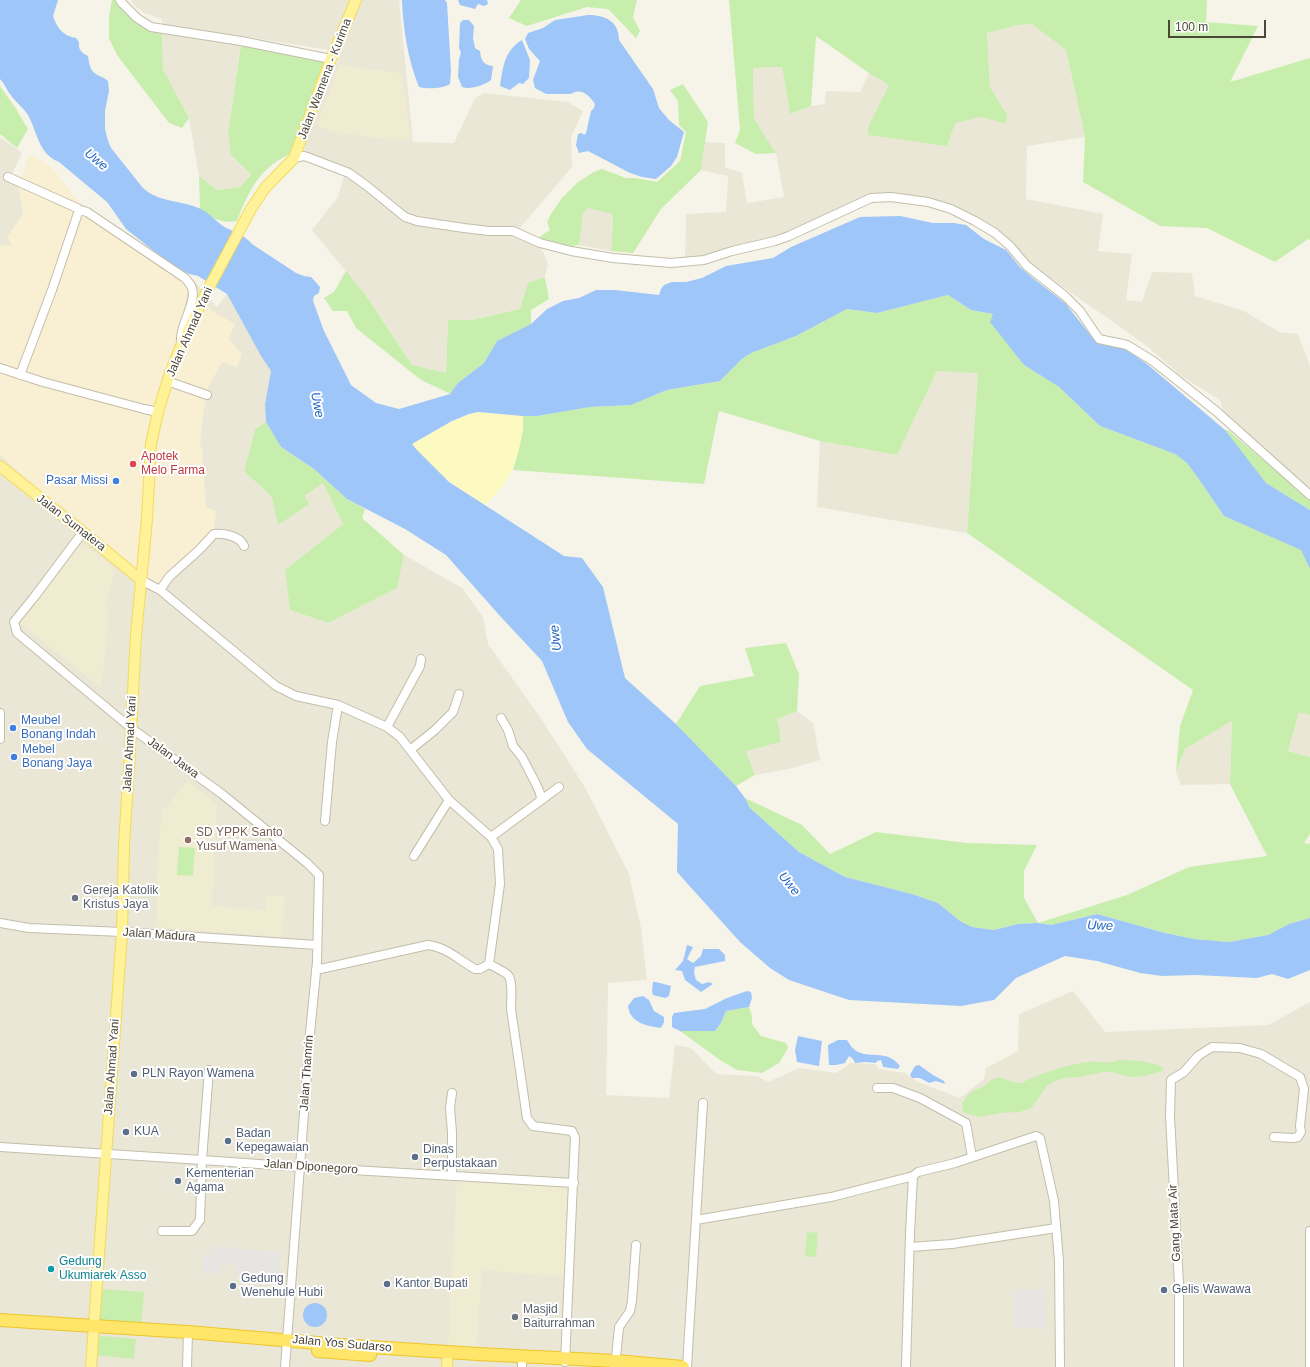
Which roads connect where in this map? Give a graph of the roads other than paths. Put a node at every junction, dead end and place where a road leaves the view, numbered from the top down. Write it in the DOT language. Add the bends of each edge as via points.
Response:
graph roads {
  1 [pos="120,0"];
  2 [pos="356,0"];
  3 [pos="331,59"];
  4 [pos="294,158"];
  5 [pos="8,177"];
  6 [pos="79,210"];
  7 [pos="181,346"];
  8 [pos="0,368"];
  9 [pos="20,375"];
  10 [pos="167,381"];
  11 [pos="207,395"];
  12 [pos="158,412"];
  13 [pos="0,466"];
  14 [pos="1310,495"];
  15 [pos="83,532"];
  16 [pos="244,546"];
  17 [pos="141,580"];
  18 [pos="160,590"];
  19 [pos="421,659"];
  20 [pos="460,694"];
  21 [pos="338,705"];
  22 [pos="0,713"];
  23 [pos="501,718"];
  24 [pos="388,727"];
  25 [pos="131,728"];
  26 [pos="0,739"];
  27 [pos="410,750"];
  28 [pos="559,787"];
  29 [pos="541,799"];
  30 [pos="450,800"];
  31 [pos="325,821"];
  32 [pos="492,837"];
  33 [pos="414,856"];
  34 [pos="319,875"];
  35 [pos="0,923"];
  36 [pos="122,932"];
  37 [pos="317,945"];
  38 [pos="489,964"];
  39 [pos="316,970"];
  40 [pos="209,1070"];
  41 [pos="877,1088"];
  42 [pos="452,1093"];
  43 [pos="703,1103"];
  44 [pos="1274,1137"];
  45 [pos="0,1147"];
  46 [pos="106,1153"];
  47 [pos="972,1157"];
  48 [pos="202,1160"];
  49 [pos="301,1167"];
  50 [pos="452,1175"];
  51 [pos="913,1176"];
  52 [pos="574,1183"];
  53 [pos="696,1220"];
  54 [pos="1056,1228"];
  55 [pos="162,1231"];
  56 [pos="1310,1232"];
  57 [pos="636,1245"];
  58 [pos="910,1246"];
  59 [pos="0,1320"];
  60 [pos="0,1326"];
  61 [pos="93,1329"];
  62 [pos="188,1335"];
  63 [pos="287,1343"];
  64 [pos="447,1359"];
  65 [pos="565,1361"];
  66 [pos="522,1364"];
  67 [pos="616,1364"];
  68 [pos="91,1367"];
  69 [pos="187,1367"];
  70 [pos="285,1367"];
  71 [pos="604,1367"];
  72 [pos="683,1367"];
  73 [pos="687,1367"];
  74 [pos="906,1367"];
  75 [pos="1060,1367"];
  76 [pos="1179,1367"];
  77 [pos="1310,1367"];
  1 -- 3 [label="street" via="137,18 151,27"];
  2 -- 3 [label="main road, Jalan Wamena - Kurima"];
  3 -- 4 [label="main road, Jalan Wamena - Kurima"];
  4 -- 7 [label="main road, Jalan Ahmad Yani" via="265,188 250,209"];
  4 -- 14 [label="street" via="304,156 349,173 405,217 417,222 489,231 513,231 540,244 571,252 671,263 704,260 775,241 871,198 891,197 939,205 975,221 1002,239 1028,266 1080,311 1099,339 1127,345 1153,360 1216,411"];
  5 -- 6 [label="street"];
  6 -- 7 [label="street" via="87,212 185,278 192,288 193,297 180,339"];
  6 -- 9 [label="street"];
  7 -- 10 [label="main road, Jalan Ahmad Yani"];
  8 -- 9 [label="street"];
  9 -- 12 [label="street"];
  10 -- 11 [label="street"];
  10 -- 12 [label="main road, Jalan Ahmad Yani"];
  12 -- 17 [label="main road, Jalan Ahmad Yani" via="151,444"];
  13 -- 15 [label="main road, Jalan Sumatera"];
  15 -- 17 [label="main road, Jalan Sumatera"];
  15 -- 25 [label="street, Jalan Jawa" via="14,622 17,633"];
  16 -- 18 [label="street" via="239,539 214,534"];
  17 -- 18 [label="street"];
  17 -- 25 [label="main road, Jalan Ahmad Yani"];
  18 -- 21 [label="street" via="276,686 296,696"];
  19 -- 24 [label="street" via="420,666"];
  20 -- 27 [label="street" via="453,712"];
  21 -- 24 [label="street"];
  21 -- 31 [label="street"];
  22 -- 26 [label="street"];
  23 -- 29 [label="street" via="513,746 522,757 538,788"];
  24 -- 27 [label="street"];
  25 -- 34 [label="street, Jalan Jawa" via="222,794"];
  25 -- 36 [label="main road, Jalan Ahmad Yani"];
  27 -- 30 [label="street"];
  28 -- 29 [label="street"];
  29 -- 32 [label="street"];
  30 -- 32 [label="street"];
  30 -- 33 [label="street"];
  32 -- 38 [label="street" via="498,849 500,884"];
  34 -- 37 [label="street, Jalan Thamrin"];
  35 -- 36 [label="street, Jalan Madura" via="29,928"];
  36 -- 37 [label="street, Jalan Madura"];
  36 -- 46 [label="main road, Jalan Ahmad Yani"];
  37 -- 39 [label="street, Jalan Thamrin"];
  38 -- 39 [label="street" via="474,969 446,950 428,945"];
  38 -- 52 [label="street" via="509,976 512,982 511,1010 527,1118 533,1126 572,1131 575,1137"];
  39 -- 49 [label="street, Jalan Thamrin"];
  40 -- 48 [label="street"];
  41 -- 47 [label="street" via="893,1088 920,1098 966,1123"];
  42 -- 50 [label="street"];
  43 -- 53 [label="street"];
  44 -- 76 [label="street, Gang Mata Air" via="1298,1137 1301,1132 1304,1088 1300,1077 1270,1058 1240,1048 1212,1046 1198,1056 1184,1072 1171,1080 1170,1116 1179,1284"];
  45 -- 46 [label="street, Jalan Diponegoro"];
  46 -- 48 [label="street, Jalan Diponegoro"];
  46 -- 61 [label="main road, Jalan Ahmad Yani"];
  47 -- 51 [label="street" via="918,1172"];
  47 -- 54 [label="street" via="1032,1137 1040,1138 1052,1188"];
  48 -- 49 [label="street, Jalan Diponegoro"];
  48 -- 55 [label="street" via="200,1220 192,1231"];
  49 -- 50 [label="street, Jalan Diponegoro"];
  49 -- 63 [label="street, Jalan Thamrin"];
  50 -- 52 [label="street, Jalan Diponegoro"];
  51 -- 53 [label="street" via="831,1197"];
  51 -- 58 [label="street"];
  52 -- 65 [label="street"];
  53 -- 73 [label="street"];
  54 -- 58 [label="street" via="952,1244"];
  54 -- 75 [label="street" via="1059,1261"];
  56 -- 77 [label="street"];
  57 -- 67 [label="street" via="632,1301 630,1311 619,1327"];
  58 -- 74 [label="street"];
  59 -- 61 [label="highway, Jalan Yos Sudarso"];
  60 -- 61 [label="highway, Jalan Yos Sudarso"];
  61 -- 62 [label="highway, Jalan Yos Sudarso"];
  61 -- 68 [label="main road, Jalan Ahmad Yani"];
  62 -- 63 [label="highway, Jalan Yos Sudarso"];
  62 -- 69 [label="street"];
  63 -- 64 [label="highway, Jalan Yos Sudarso" via="340,1345"];
  63 -- 70 [label="street, Jalan Thamrin"];
  64 -- 65 [label="highway, Jalan Yos Sudarso"];
  64 -- 66 [label="highway, Jalan Yos Sudarso"];
  65 -- 66 [label="highway, Jalan Yos Sudarso"];
  65 -- 67 [label="highway, Jalan Yos Sudarso"];
  65 -- 71 [label="highway, Jalan Yos Sudarso"];
  67 -- 72 [label="highway, Jalan Yos Sudarso"];
}
